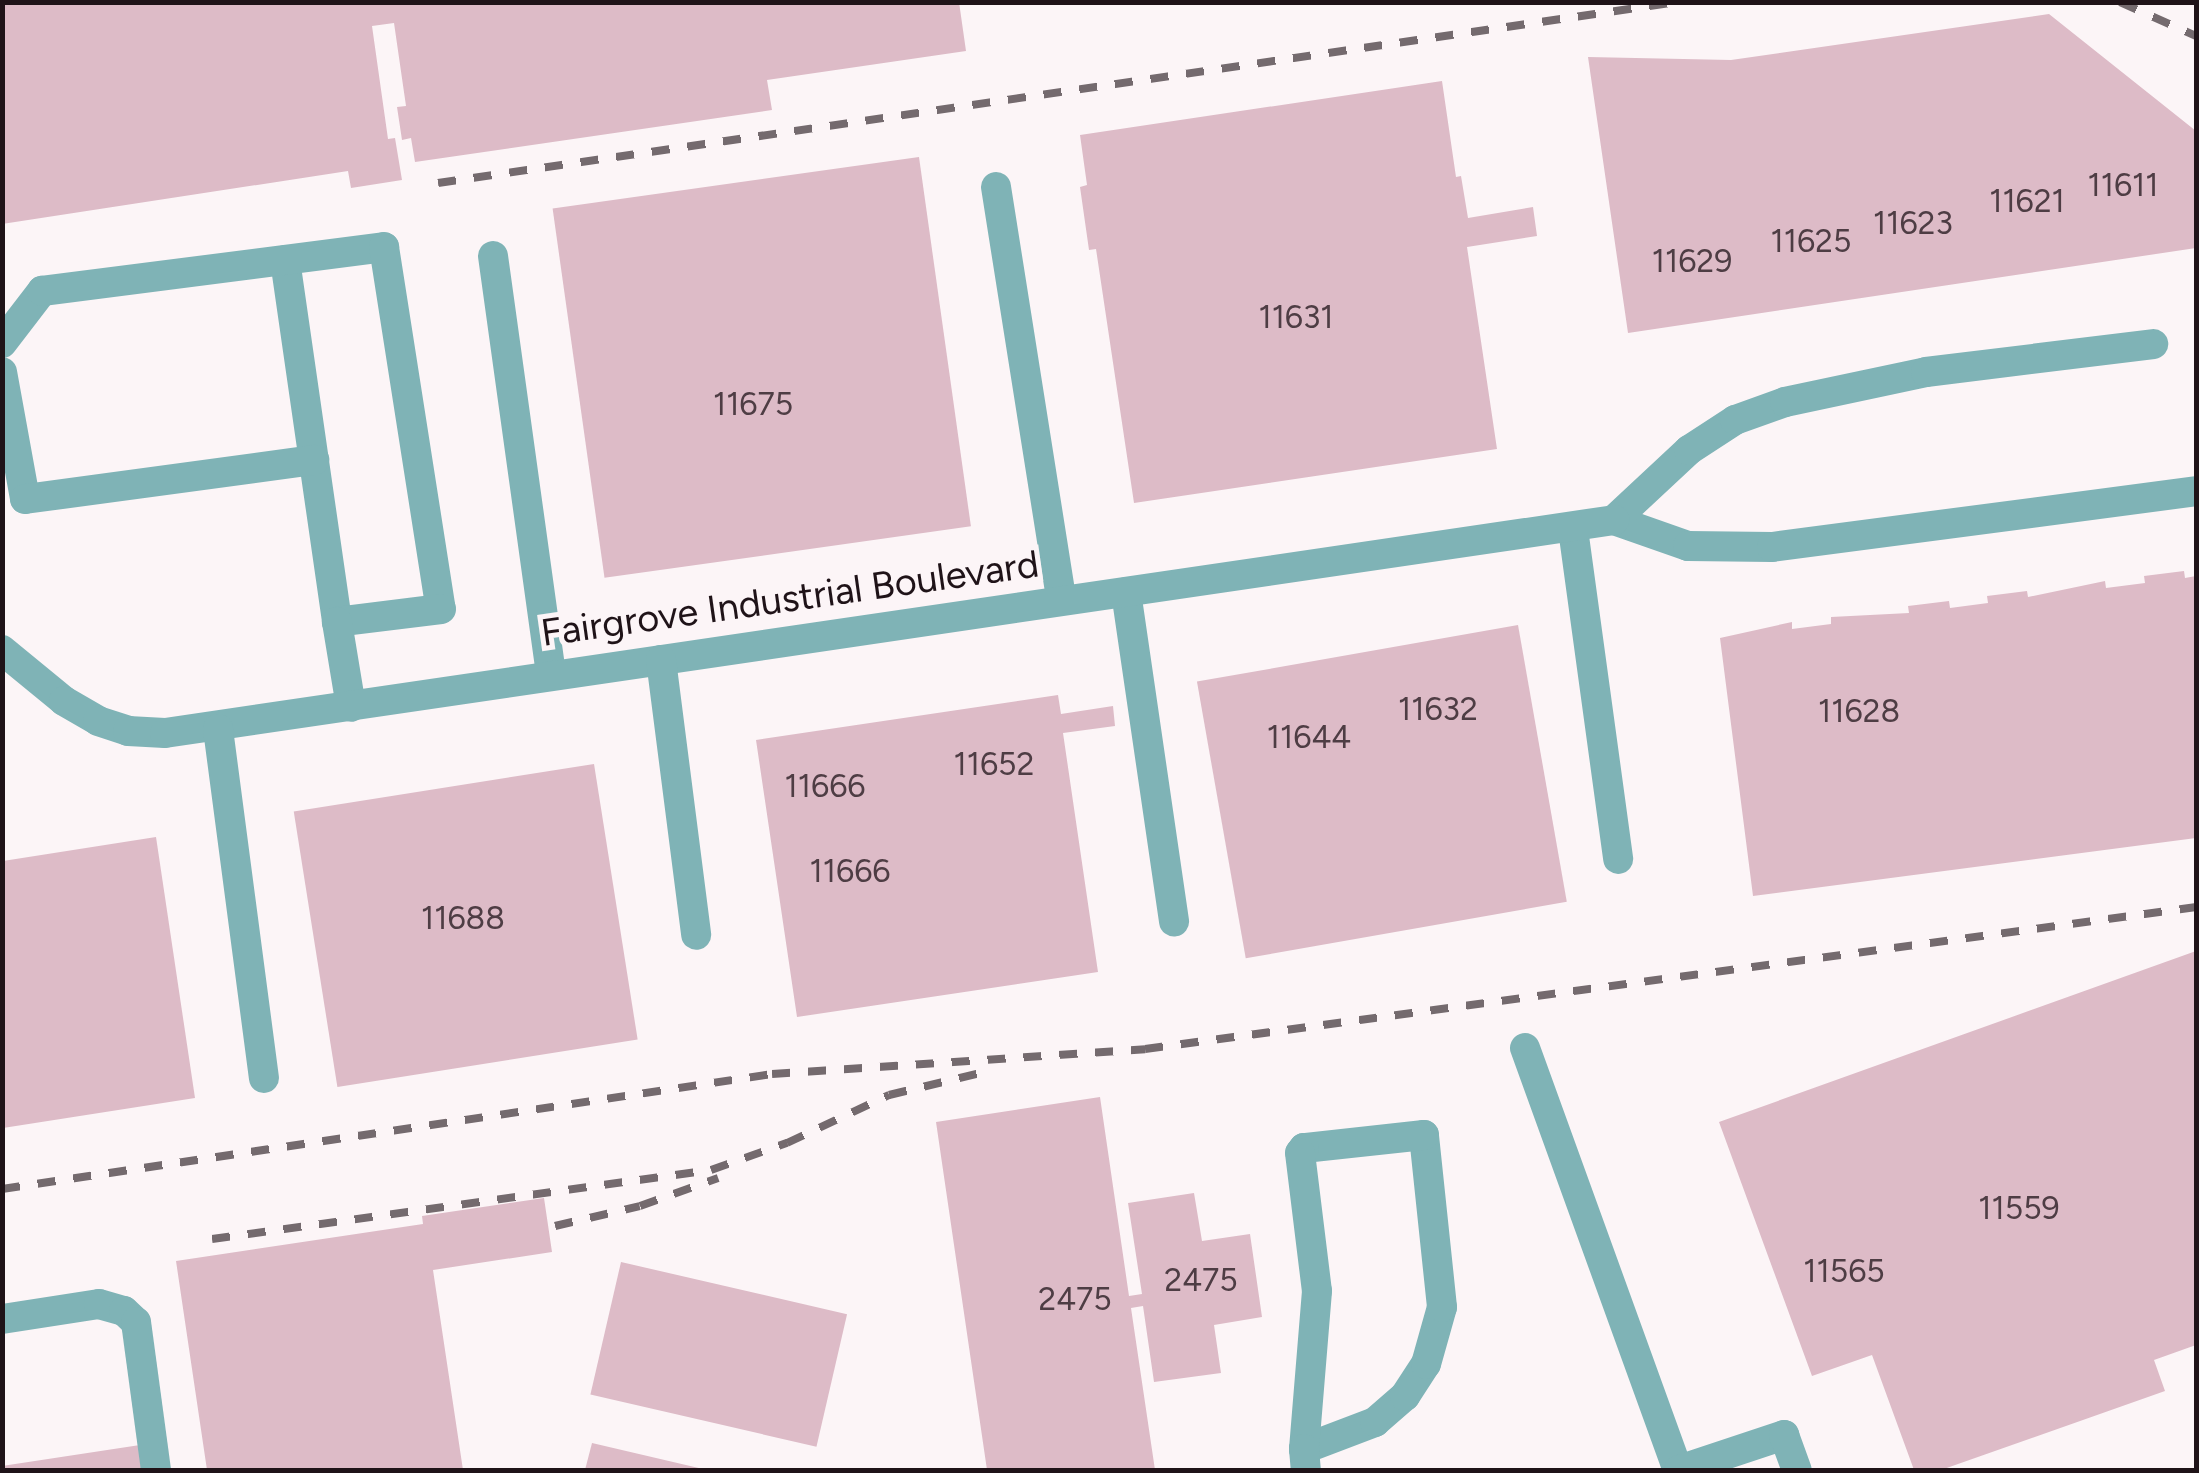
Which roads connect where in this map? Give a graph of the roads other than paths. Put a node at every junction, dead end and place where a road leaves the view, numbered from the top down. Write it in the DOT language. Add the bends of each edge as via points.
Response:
graph roads {
  1 [pos="996,188"];
  2 [pos="493,256"];
  3 [pos="285,260"];
  4 [pos="2,343"];
  5 [pos="2152,344"];
  6 [pos="2,372"];
  7 [pos="314,460"];
  8 [pos="2196,491"];
  9 [pos="1614,520"];
  10 [pos="1573,528"];
  11 [pos="1126,592"];
  12 [pos="1062,599"];
  13 [pos="338,622"];
  14 [pos="2,650"];
  15 [pos="660,660"];
  16 [pos="551,674"];
  17 [pos="352,707"];
  18 [pos="218,728"];
  19 [pos="1618,859"];
  20 [pos="1174,922"];
  21 [pos="696,935"];
  22 [pos="1524,1048"];
  23 [pos="264,1078"];
  24 [pos="2,1320"];
  25 [pos="1305,1460"];
  26 [pos="156,1470"];
  27 [pos="1679,1470"];
  28 [pos="1797,1470"];
  1 -- 12 [label="street"];
  2 -- 16 [label="street"];
  3 -- 4 [label="street" via="42,292"];
  3 -- 7 [label="street"];
  3 -- 13 [label="street" via="384,248 440,609"];
  5 -- 9 [label="street" via="1926,372 1785,402 1735,420 1689,450"];
  6 -- 7 [label="street" via="25,499"];
  7 -- 13 [label="street"];
  8 -- 9 [label="street" via="1772,547 1688,546"];
  9 -- 10 [label="street, Fairgrove Industrial Boulevard"];
  10 -- 11 [label="street, Fairgrove Industrial Boulevard"];
  10 -- 19 [label="street"];
  11 -- 12 [label="street, Fairgrove Industrial Boulevard"];
  11 -- 20 [label="street"];
  12 -- 15 [label="street, Fairgrove Industrial Boulevard"];
  13 -- 17 [label="street"];
  14 -- 18 [label="street, Fairgrove Industrial Boulevard" via="98,721 128,731"];
  15 -- 16 [label="street, Fairgrove Industrial Boulevard"];
  15 -- 21 [label="street"];
  16 -- 17 [label="street, Fairgrove Industrial Boulevard"];
  17 -- 18 [label="street, Fairgrove Industrial Boulevard"];
  18 -- 23 [label="street"];
  22 -- 27 [label="street"];
  24 -- 26 [label="street" via="98,1304 136,1322"];
  25 -- 25 [label="street" via="1318,1290 1300,1153 1424,1135 1442,1307 1426,1364 1405,1396 1375,1422"];
  27 -- 28 [label="street" via="1784,1435"];
}
